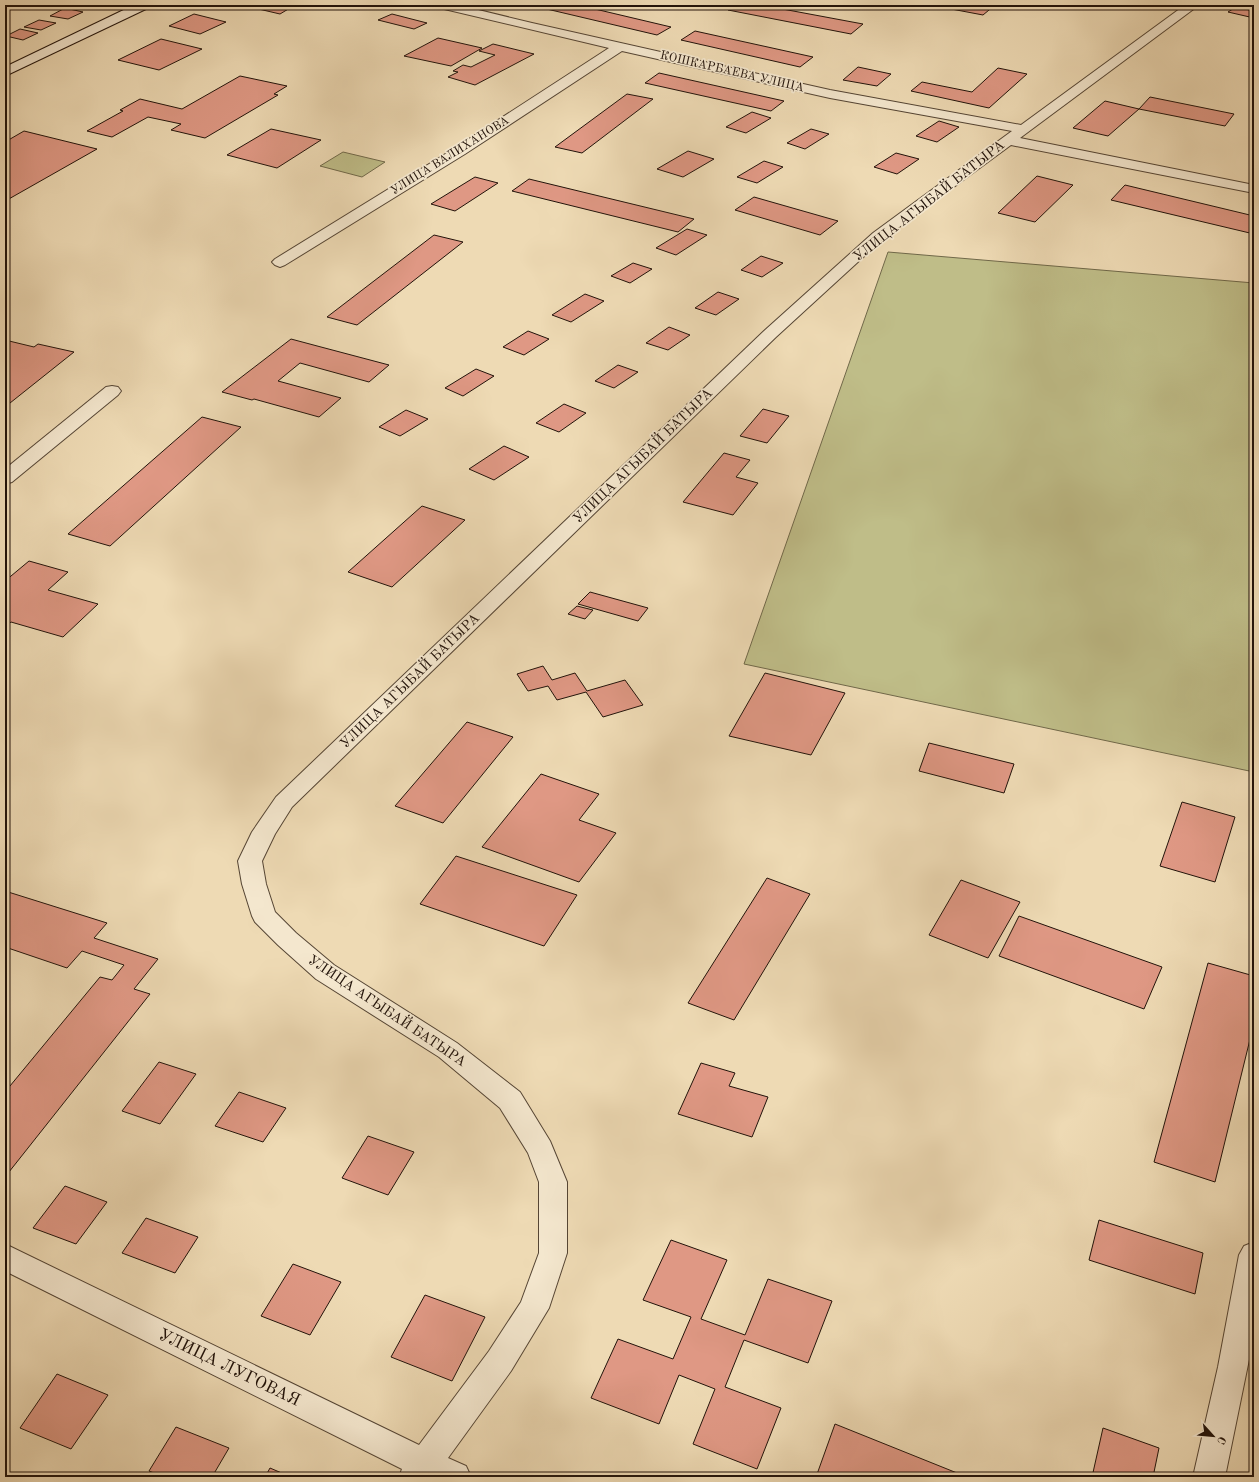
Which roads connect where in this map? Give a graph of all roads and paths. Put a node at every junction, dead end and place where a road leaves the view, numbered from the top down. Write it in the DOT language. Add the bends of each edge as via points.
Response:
graph roads {
  1 [pos="144,5"];
  2 [pos="444,5"];
  3 [pos="1193,5"];
  4 [pos="619,47"];
  5 [pos="8,69"];
  6 [pos="1023,130"];
  7 [pos="1008,140"];
  8 [pos="1254,189"];
  9 [pos="280,262"];
  10 [pos="112,390"];
  11 [pos="5,478"];
  12 [pos="1254,1255"];
  13 [pos="5,1257"];
  14 [pos="419,1470"];
  15 [pos="455,1477"];
  16 [pos="1209,1477"];
  1 -- 5 [label="street"];
  2 -- 4 [label="street, КОШКАРБАЕВА УЛИЦА"];
  3 -- 6 [label="street, УЛИЦА АГЫБАЙ БАТЫРА"];
  4 -- 6 [label="street, КОШКАРБАЕВА УЛИЦА" via="830,94"];
  4 -- 9 [label="street, УЛИЦА ВАЛИХАНОВА" via="460,151"];
  6 -- 7 [label="street, УЛИЦА АГЫБАЙ БАТЫРА"];
  7 -- 8 [label="street"];
  7 -- 14 [label="street, УЛИЦА АГЫБАЙ БАТЫРА" via="878,236 770,334 284,802 264,832 250,861 264,916 325,972 448,1050 510,1100 540,1149 553,1182 553,1253 534,1308 500,1361"];
  10 -- 11 [label="street"];
  12 -- 16 [label="street"];
  13 -- 14 [label="street, УЛИЦА ЛУГОВАЯ"];
  14 -- 15 [label="street, УЛИЦА ЛУГОВАЯ"];
}
